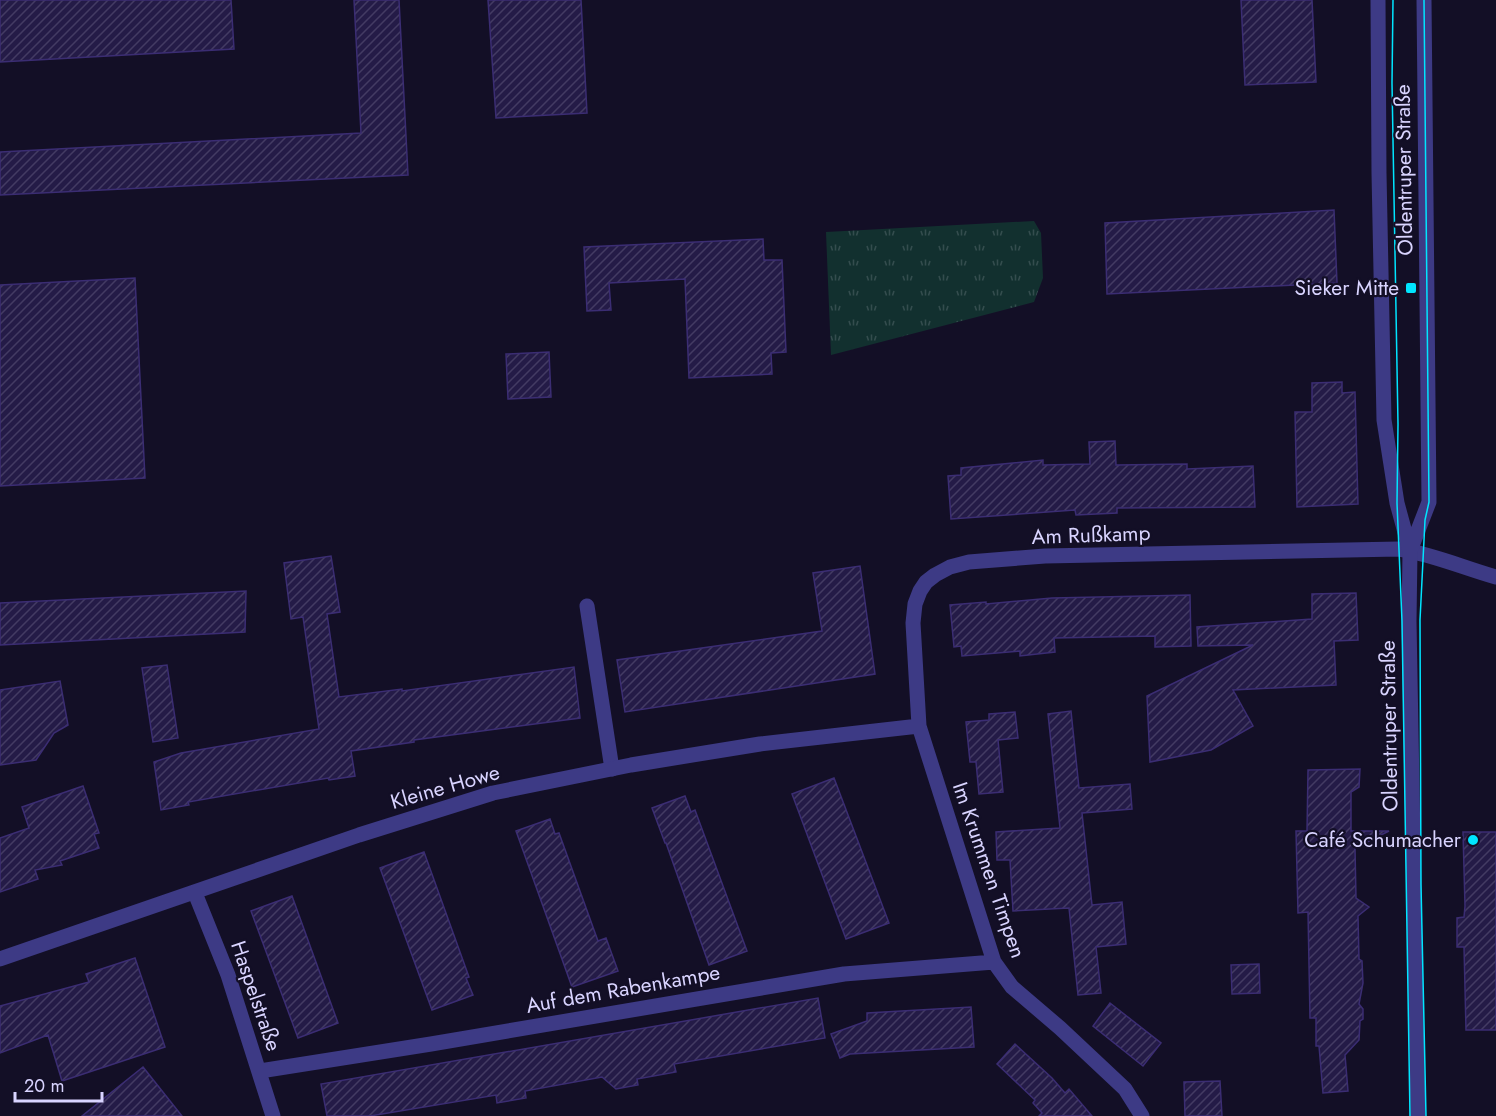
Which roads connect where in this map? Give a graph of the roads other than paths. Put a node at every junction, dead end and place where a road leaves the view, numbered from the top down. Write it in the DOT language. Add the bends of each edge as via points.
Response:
graph roads {
  1 [pos="1378,0"];
  2 [pos="1424,0"];
  3 [pos="1410,551"];
  4 [pos="1496,577"];
  5 [pos="587,606"];
  6 [pos="919,726"];
  7 [pos="612,769"];
  8 [pos="195,892"];
  9 [pos="0,959"];
  10 [pos="994,962"];
  11 [pos="260,1071"];
  12 [pos="273,1116"];
  13 [pos="1142,1116"];
  14 [pos="1418,1116"];
  1 -- 3 [label="street, Oldentruper Straße" via="1384,420 1397,502"];
  2 -- 3 [label="street, Oldentruper Straße" via="1429,502"];
  3 -- 4 [label="street, Am Rußkamp"];
  3 -- 6 [label="street, Am Rußkamp" via="1079,555 969,562 951,567 927,582 915,604"];
  3 -- 14 [label="street, Oldentruper Straße"];
  5 -- 7 [label="street"];
  6 -- 7 [label="street, Kleine Howe" via="760,744"];
  6 -- 10 [label="street, Im Krummen Timpen"];
  7 -- 8 [label="street, Kleine Howe" via="493,793"];
  8 -- 9 [label="street, Kleine Howe"];
  8 -- 11 [label="street, Haspelstraße"];
  10 -- 11 [label="street, Auf dem Rabenkampe" via="844,974"];
  10 -- 13 [label="street, Im Krummen Timpen" via="1012,987 1125,1089"];
  11 -- 12 [label="street, Haspelstraße"];
}
